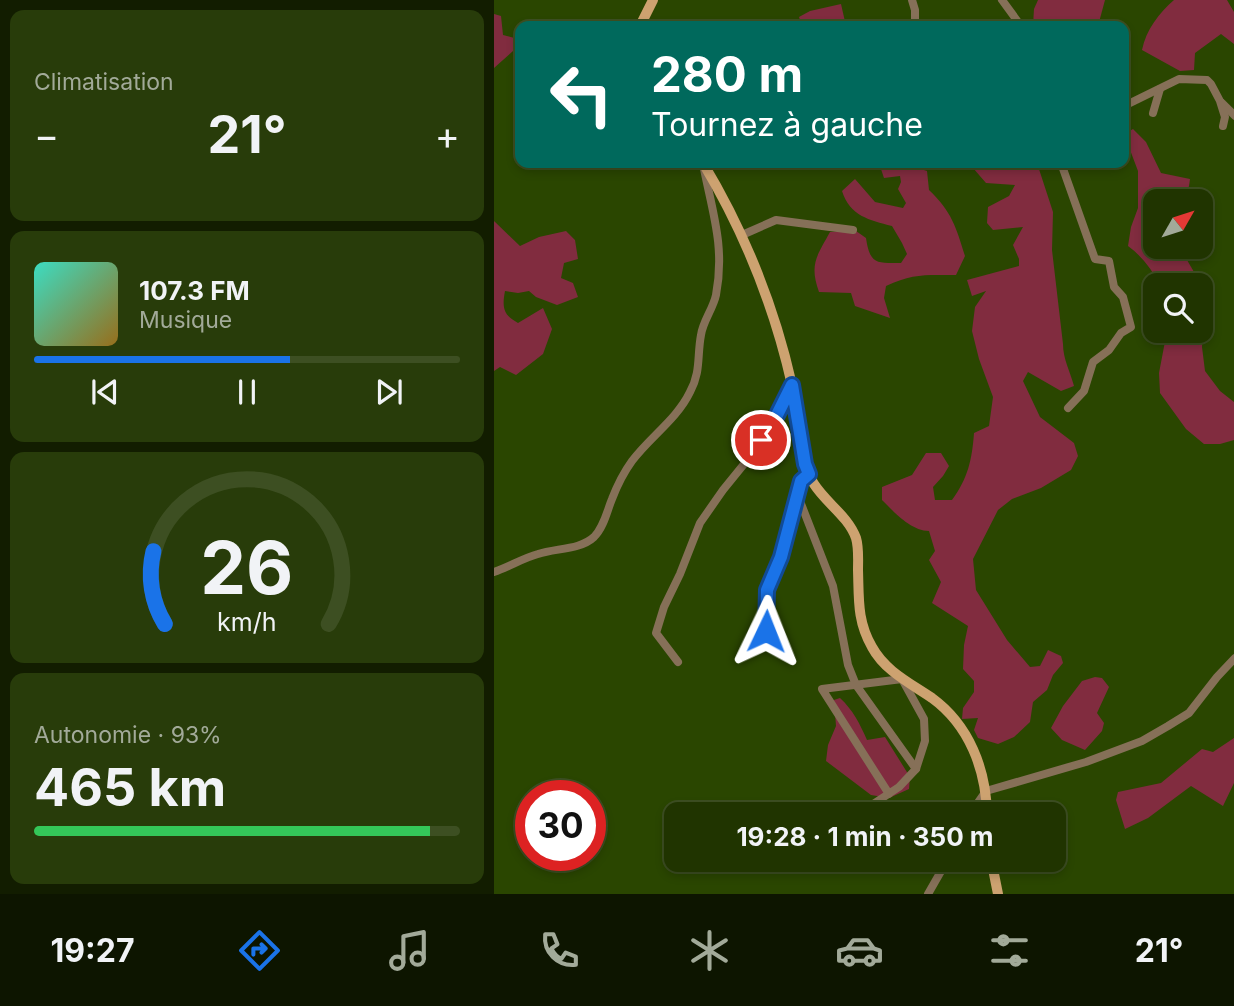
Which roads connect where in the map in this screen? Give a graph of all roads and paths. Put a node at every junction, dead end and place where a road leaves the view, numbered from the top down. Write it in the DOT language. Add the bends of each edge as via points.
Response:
graph roads {
  1 [pos="653,0"];
  2 [pos="912,0"];
  3 [pos="1002,0"];
  4 [pos="642,21"];
  5 [pos="915,21"];
  6 [pos="1017,21"];
  7 [pos="1160,89"];
  8 [pos="1220,101"];
  9 [pos="1129,104"];
  10 [pos="1153,113"];
  11 [pos="1234,116"];
  12 [pos="1223,125"];
  13 [pos="704,168"];
  14 [pos="706,168"];
  15 [pos="1062,168"];
  16 [pos="853,230"];
  17 [pos="742,234"];
  18 [pos="792,385"];
  19 [pos="1068,408"];
  20 [pos="809,474"];
  21 [pos="798,496"];
  22 [pos="494,572"];
  23 [pos="766,631"];
  24 [pos="1234,658"];
  25 [pos="678,662"];
  26 [pos="902,679"];
  27 [pos="856,685"];
  28 [pos="916,769"];
  29 [pos="986,791"];
  30 [pos="889,794"];
  31 [pos="876,802"];
  32 [pos="978,802"];
  33 [pos="986,802"];
  34 [pos="941,872"];
  35 [pos="994,872"];
  36 [pos="928,894"];
  37 [pos="998,894"];
  1 -- 4 [label="main road"];
  2 -- 5 [label="street"];
  3 -- 6 [label="street"];
  7 -- 8 [label="street" via="1179,79 1206,80"];
  7 -- 9 [label="street"];
  7 -- 10 [label="street"];
  8 -- 11 [label="street"];
  8 -- 12 [label="street"];
  13 -- 22 [label="street" via="720,250 715,299 705,320 698,375 690,393 632,462 594,537"];
  14 -- 17 [label="main road"];
  15 -- 19 [label="street" via="1095,259 1109,261 1131,327 1093,362 1084,391"];
  16 -- 17 [label="street" via="776,219"];
  17 -- 18 [label="main road" via="769,304"];
  18 -- 20 [label="main road"];
  18 -- 25 [label="street" via="773,423 700,523 664,607 656,634"];
  20 -- 21 [label="street" via="801,481"];
  20 -- 26 [label="main road" via="857,540 862,629 880,662"];
  21 -- 23 [label="street" via="767,590"];
  21 -- 27 [label="street" via="833,586"];
  24 -- 29 [label="street" via="1189,713 1142,741"];
  26 -- 27 [label="street"];
  26 -- 28 [label="street" via="924,719 925,741"];
  26 -- 29 [label="main road" via="954,718 969,739"];
  27 -- 28 [label="street"];
  27 -- 30 [label="street" via="822,689"];
  28 -- 30 [label="street"];
  29 -- 32 [label="street"];
  29 -- 33 [label="main road"];
  30 -- 31 [label="street"];
  34 -- 36 [label="street"];
  35 -- 37 [label="main road"];
}
